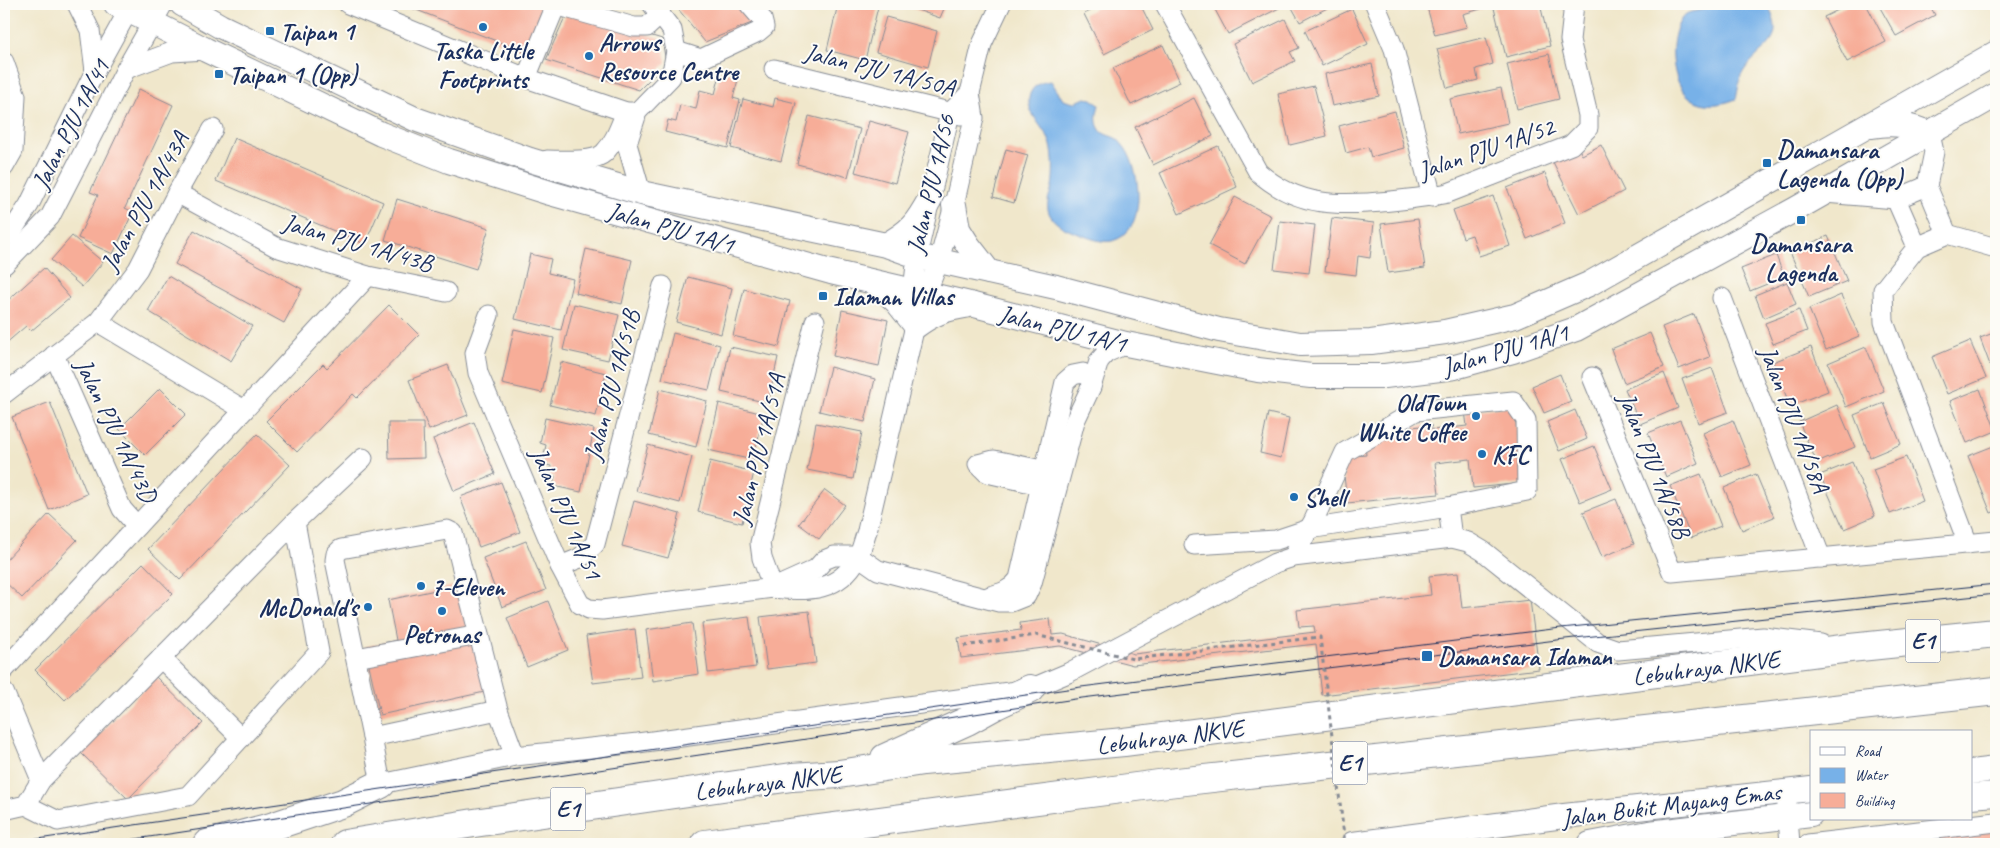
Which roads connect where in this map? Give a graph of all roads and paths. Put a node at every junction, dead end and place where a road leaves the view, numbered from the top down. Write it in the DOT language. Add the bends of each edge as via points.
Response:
graph roads {
  1 [pos="77,4"];
  2 [pos="182,4"];
  3 [pos="210,4"];
  4 [pos="348,4"];
  5 [pos="554,4"];
  6 [pos="749,4"];
  7 [pos="1001,4"];
  8 [pos="1165,4"];
  9 [pos="1375,4"];
  10 [pos="1574,4"];
  11 [pos="125,6"];
  12 [pos="657,9"];
  13 [pos="158,13"];
  14 [pos="220,26"];
  15 [pos="206,50"];
  16 [pos="676,51"];
  17 [pos="1996,53"];
  18 [pos="4,62"];
  19 [pos="126,69"];
  20 [pos="774,69"];
  21 [pos="95,71"];
  22 [pos="526,78"];
  23 [pos="970,93"];
  24 [pos="1996,95"];
  25 [pos="631,112"];
  26 [pos="950,113"];
  27 [pos="974,118"];
  28 [pos="213,128"];
  29 [pos="1863,128"];
  30 [pos="1930,134"];
  31 [pos="530,160"];
  32 [pos="4,167"];
  33 [pos="1927,186"];
  34 [pos="177,193"];
  35 [pos="641,193"];
  36 [pos="1825,193"];
  37 [pos="1432,197"];
  38 [pos="930,199"];
  39 [pos="1896,200"];
  40 [pos="954,204"];
  41 [pos="1947,234"];
  42 [pos="4,238"];
  43 [pos="886,245"];
  44 [pos="1917,247"];
  45 [pos="1996,248"];
  46 [pos="928,258"];
  47 [pos="4,265"];
  48 [pos="989,272"];
  49 [pos="368,276"];
  50 [pos="878,284"];
  51 [pos="663,286"];
  52 [pos="446,292"];
  53 [pos="920,295"];
  54 [pos="1722,298"];
  55 [pos="974,305"];
  56 [pos="489,315"];
  57 [pos="98,322"];
  58 [pos="815,322"];
  59 [pos="916,326"];
  60 [pos="1126,344"];
  61 [pos="54,355"];
  62 [pos="1592,377"];
  63 [pos="1091,387"];
  64 [pos="4,394"];
  65 [pos="244,410"];
  66 [pos="1075,421"];
  67 [pos="363,458"];
  68 [pos="1044,478"];
  69 [pos="1448,507"];
  70 [pos="1052,508"];
  71 [pos="295,522"];
  72 [pos="137,526"];
  73 [pos="1309,530"];
  74 [pos="1452,538"];
  75 [pos="1996,541"];
  76 [pos="1968,544"];
  77 [pos="1194,545"];
  78 [pos="858,556"];
  79 [pos="1293,557"];
  80 [pos="1821,558"];
  81 [pos="560,566"];
  82 [pos="773,588"];
  83 [pos="986,597"];
  84 [pos="1996,633"];
  85 [pos="479,635"];
  86 [pos="964,646"];
  87 [pos="1850,648"];
  88 [pos="161,658"];
  89 [pos="356,658"];
  90 [pos="4,670"];
  91 [pos="1030,689"];
  92 [pos="1996,691"];
  93 [pos="4,692"];
  94 [pos="498,710"];
  95 [pos="241,738"];
  96 [pos="372,738"];
  97 [pos="515,756"];
  98 [pos="1996,769"];
  99 [pos="1972,772"];
  100 [pos="839,774"];
  101 [pos="41,780"];
  102 [pos="381,784"];
  103 [pos="1810,789"];
  104 [pos="1786,791"];
  105 [pos="1996,794"];
  106 [pos="1972,796"];
  107 [pos="26,805"];
  108 [pos="1647,807"];
  109 [pos="4,810"];
  110 [pos="1810,814"];
  111 [pos="1788,816"];
  112 [pos="1996,822"];
  113 [pos="1650,839"];
  114 [pos="207,844"];
  115 [pos="345,844"];
  116 [pos="705,844"];
  117 [pos="1345,844"];
  118 [pos="1353,844"];
  119 [pos="1590,844"];
  120 [pos="1790,844"];
  121 [pos="1808,844"];
  1 -- 21 [label="street" via="90,30"];
  2 -- 14 [label="main road, Jalan PJU 1A/1"];
  3 -- 14 [label="street"];
  4 -- 22 [label="street"];
  5 -- 12 [label="street" via="634,27 647,27"];
  5 -- 22 [label="street"];
  6 -- 16 [label="street" via="762,19 764,27 758,32 701,59"];
  7 -- 23 [label="street" via="982,44"];
  8 -- 37 [label="street, Jalan PJU 1A/52" via="1258,172 1267,181 1290,194 1335,204"];
  9 -- 37 [label="street" via="1394,49"];
  10 -- 37 [label="street, Jalan PJU 1A/52" via="1570,40 1588,115 1588,128 1571,145"];
  11 -- 13 [label="main road, Jalan PJU 1A/1"];
  11 -- 21 [label="street, Jalan PJU 1A/41"];
  12 -- 16 [label="street" via="672,30"];
  13 -- 15 [label="main road, Jalan PJU 1A/1"];
  13 -- 19 [label="street, Jalan PJU 1A/41"];
  14 -- 31 [label="main road, Jalan PJU 1A/1" via="415,119"];
  15 -- 19 [label="street" via="172,52"];
  15 -- 50 [label="main road, Jalan PJU 1A/1" via="381,134 449,161 550,193"];
  16 -- 25 [label="street" via="671,76"];
  17 -- 29 [label="main road, Jalan PJU 1A/1"];
  18 -- 32 [label="street" via="16,96 13,151"];
  19 -- 47 [label="street, Jalan PJU 1A/41" via="50,217"];
  20 -- 26 [label="street, Jalan PJU 1A/50A"];
  21 -- 42 [label="street, Jalan PJU 1A/41" via="29,204"];
  22 -- 25 [label="street"];
  23 -- 26 [label="street, Jalan PJU 1A/56"];
  23 -- 27 [label="street, Jalan PJU 1A/56"];
  24 -- 30 [label="main road, Jalan PJU 1A/1"];
  25 -- 31 [label="street" via="603,155 584,160"];
  25 -- 35 [label="street" via="627,144"];
  26 -- 27 [label="street, Jalan PJU 1A/50A"];
  26 -- 38 [label="street, Jalan PJU 1A/56"];
  27 -- 40 [label="street, Jalan PJU 1A/56"];
  28 -- 34 [label="street, Jalan PJU 1A/43A"];
  29 -- 30 [label="main road" via="1890,123 1913,126"];
  29 -- 48 [label="main road, Jalan PJU 1A/1" via="1589,284 1515,316 1445,332 1371,342 1300,344 1219,330"];
  30 -- 33 [label="street" via="1934,152"];
  30 -- 36 [label="main road, Jalan PJU 1A/1"];
  31 -- 35 [label="main road, Jalan PJU 1A/1"];
  33 -- 39 [label="street"];
  33 -- 41 [label="street"];
  34 -- 49 [label="street, Jalan PJU 1A/43B" via="276,247"];
  34 -- 57 [label="street, Jalan PJU 1A/43A" via="138,269"];
  35 -- 43 [label="main road, Jalan PJU 1A/1"];
  36 -- 39 [label="street"];
  36 -- 60 [label="main road, Jalan PJU 1A/1" via="1576,329 1455,367 1385,376 1312,376 1249,368"];
  38 -- 43 [label="main road" via="916,222"];
  38 -- 46 [label="street, Jalan PJU 1A/56"];
  39 -- 44 [label="street"];
  40 -- 46 [label="street, Jalan PJU 1A/56"];
  40 -- 48 [label="main road" via="958,229"];
  41 -- 44 [label="street"];
  41 -- 45 [label="street"];
  43 -- 46 [label="main road, Jalan PJU 1A/1"];
  44 -- 76 [label="street" via="1883,290 1884,322"];
  46 -- 48 [label="main road, Jalan PJU 1A/1"];
  46 -- 53 [label="street, Jalan PJU 1A/56"];
  49 -- 52 [label="street, Jalan PJU 1A/43B"];
  49 -- 65 [label="street"];
  50 -- 53 [label="main road, Jalan PJU 1A/1"];
  50 -- 59 [label="main road"];
  51 -- 81 [label="street, Jalan PJU 1A/51B" via="595,544 580,558"];
  53 -- 55 [label="main road, Jalan PJU 1A/1"];
  53 -- 59 [label="street, Jalan PJU 1A/56"];
  54 -- 80 [label="street, Jalan PJU 1A/58A"];
  55 -- 59 [label="main road" via="946,309"];
  55 -- 60 [label="main road, Jalan PJU 1A/1"];
  56 -- 81 [label="street, Jalan PJU 1A/51" via="475,353 478,373"];
  57 -- 61 [label="street, Jalan PJU 1A/43A"];
  57 -- 65 [label="street"];
  58 -- 82 [label="street, Jalan PJU 1A/51A" via="760,543"];
  59 -- 78 [label="street, Jalan PJU 1A/56"];
  60 -- 63 [label="street" via="1106,353 1099,361"];
  61 -- 64 [label="street, Jalan PJU 1A/43A"];
  61 -- 72 [label="street, Jalan PJU 1A/43D" via="122,509"];
  62 -- 80 [label="street, Jalan PJU 1A/58B" via="1672,572"];
  63 -- 66 [label="street"];
  63 -- 68 [label="street" via="1090,378 1083,373 1073,375 1065,382"];
  65 -- 72 [label="street"];
  66 -- 68 [label="street" via="1066,436 1056,470"];
  66 -- 70 [label="street"];
  67 -- 71 [label="street"];
  68 -- 70 [label="street" via="1051,490"];
  68 -- 83 [label="street" via="1019,580 1004,592"];
  69 -- 73 [label="street"];
  69 -- 73 [label="street" via="1527,491 1526,420 1513,401 1416,410 1346,452"];
  69 -- 74 [label="street"];
  70 -- 83 [label="street" via="1026,596 1011,602"];
  71 -- 88 [label="street"];
  71 -- 95 [label="street" via="319,652"];
  72 -- 90 [label="street"];
  73 -- 77 [label="street" via="1276,540"];
  73 -- 79 [label="street"];
  74 -- 79 [label="street"];
  74 -- 87 [label="street" via="1483,551 1598,643 1618,650 1762,637"];
  75 -- 76 [label="street"];
  76 -- 80 [label="street"];
  78 -- 82 [label="street, Jalan PJU 1A/51" via="845,575 825,586 800,591"];
  78 -- 83 [label="street" via="878,570"];
  79 -- 91 [label="street" via="1275,563 1068,673"];
  81 -- 82 [label="street, Jalan PJU 1A/51" via="580,604 589,609"];
  84 -- 87 [label="highway, Lebuhraya NKVE / E1"];
  85 -- 89 [label="street"];
  85 -- 89 [label="street" via="453,533 447,530 341,549 335,560"];
  85 -- 94 [label="street"];
  86 -- 117 [label="path, bridge" via="1036,635 1133,659 1320,637"];
  87 -- 100 [label="highway, Lebuhraya NKVE / E1" via="1124,742 922,761"];
  88 -- 95 [label="street"];
  88 -- 101 [label="street"];
  89 -- 96 [label="street"];
  91 -- 97 [label="street" via="638,743"];
  91 -- 100 [label="highway" via="896,754"];
  92 -- 116 [label="highway, Lebuhraya NKVE / E1" via="1160,784"];
  93 -- 101 [label="street"];
  94 -- 96 [label="street"];
  94 -- 97 [label="street"];
  95 -- 107 [label="street" via="188,796 58,821"];
  96 -- 102 [label="street"];
  97 -- 102 [label="street"];
  98 -- 99 [label="main road"];
  100 -- 115 [label="highway, Lebuhraya NKVE / E1" via="723,786"];
  101 -- 107 [label="street"];
  102 -- 114 [label="highway" via="343,803"];
  103 -- 104 [label="main road, Jalan Bukit Mayang Emas"];
  104 -- 108 [label="main road, Jalan Bukit Mayang Emas"];
  104 -- 111 [label="street"];
  105 -- 106 [label="main road"];
  107 -- 109 [label="street"];
  108 -- 113 [label="street"];
  108 -- 118 [label="main road, Jalan Bukit Mayang Emas"];
  110 -- 111 [label="main road, Jalan Bukit Mayang Emas"];
  111 -- 113 [label="main road, Jalan Bukit Mayang Emas"];
  111 -- 120 [label="street"];
  112 -- 121 [label="street"];
  113 -- 119 [label="main road, Jalan Bukit Mayang Emas"];
}
